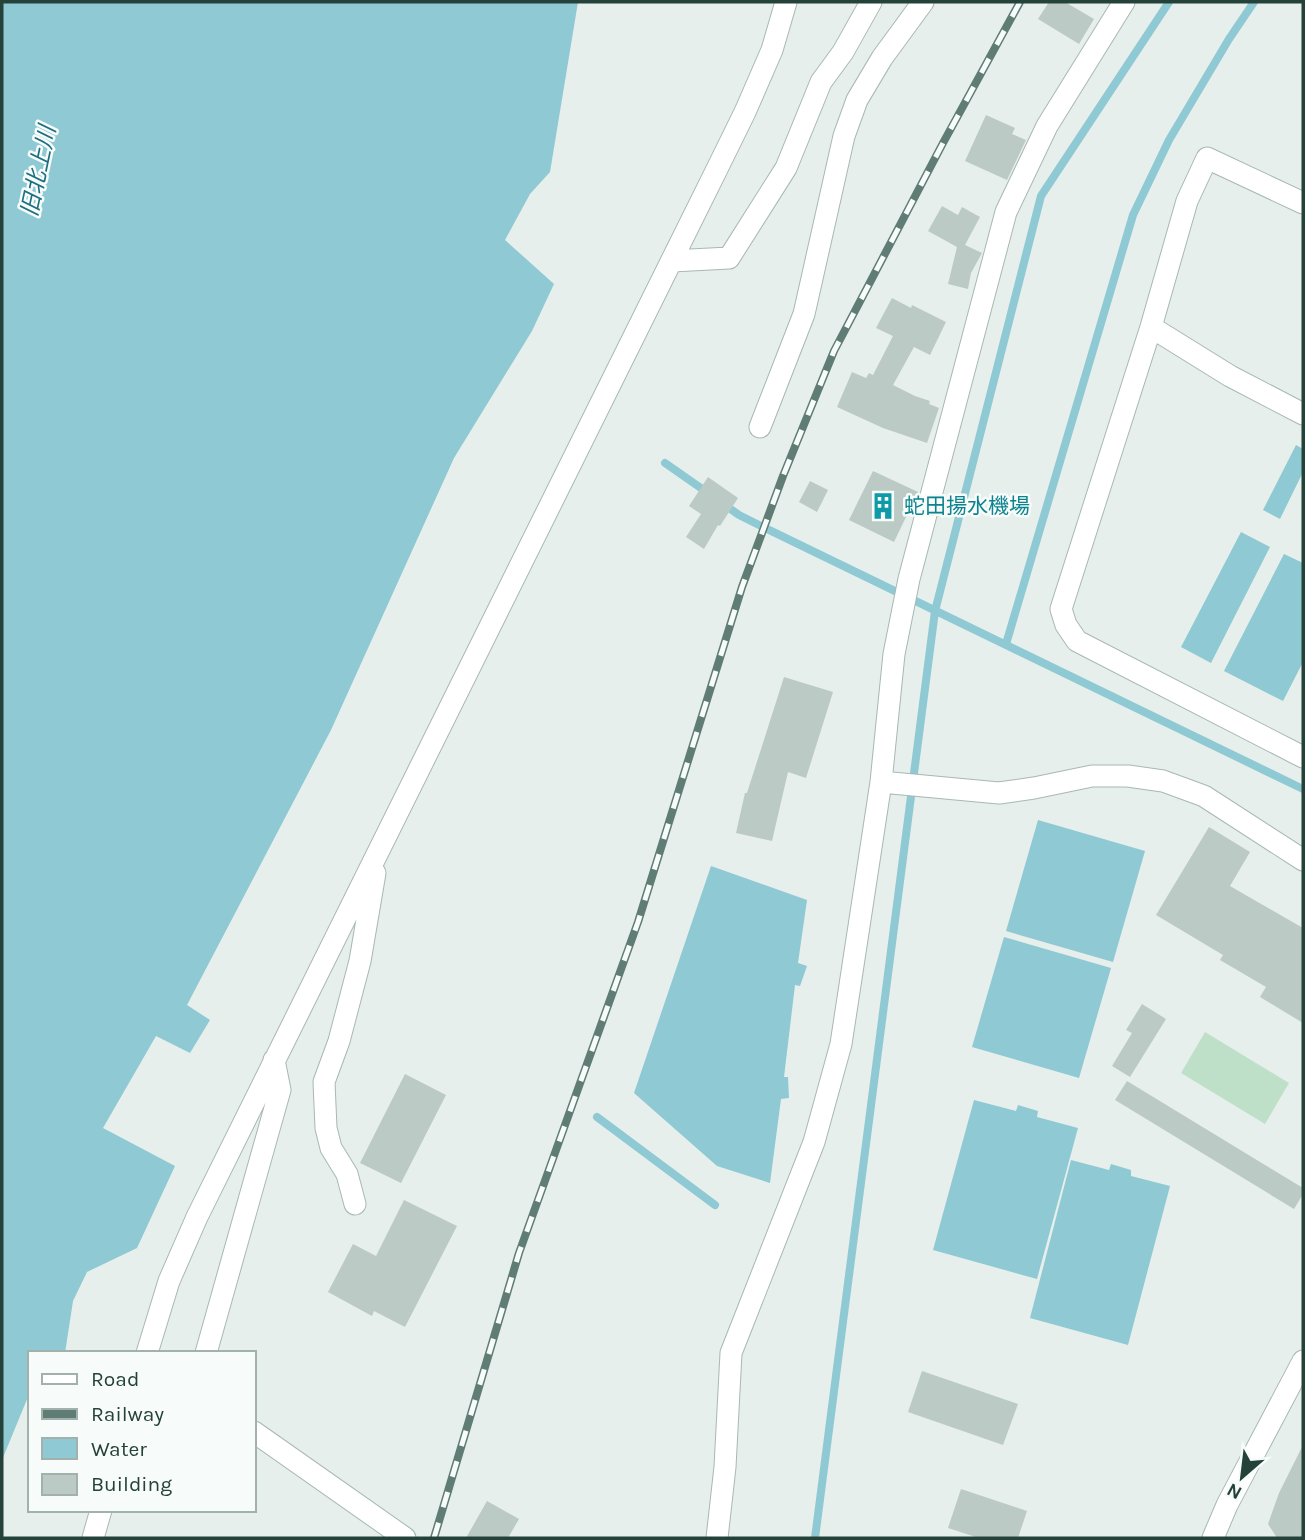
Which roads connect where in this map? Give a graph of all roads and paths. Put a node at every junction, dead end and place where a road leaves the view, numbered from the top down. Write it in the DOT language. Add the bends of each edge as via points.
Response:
graph roads {
  1 [pos="786,2"];
  2 [pos="871,2"];
  3 [pos="923,2"];
  4 [pos="1124,2"];
  5 [pos="1303,203"];
  6 [pos="672,261"];
  7 [pos="1151,327"];
  8 [pos="1303,414"];
  9 [pos="760,427"];
  10 [pos="1303,757"];
  11 [pos="881,782"];
  12 [pos="379,849"];
  13 [pos="1303,860"];
  14 [pos="274,1060"];
  15 [pos="355,1204"];
  16 [pos="148,1351"];
  17 [pos="207,1351"];
  18 [pos="1303,1361"];
  19 [pos="256,1433"];
  20 [pos="101,1512"];
  21 [pos="93,1538"];
  22 [pos="405,1538"];
  23 [pos="717,1538"];
  24 [pos="1213,1538"];
  1 -- 6 [label="street" via="772,50 745,112"];
  2 -- 6 [label="street" via="821,82 786,168 729,258"];
  3 -- 9 [label="street" via="857,100 844,136 804,314"];
  4 -- 11 [label="street" via="1047,126 1006,212 909,579 894,654"];
  5 -- 7 [label="street" via="1207,158 1187,201"];
  6 -- 12 [label="street"];
  7 -- 8 [label="street"];
  7 -- 10 [label="street" via="1061,609 1066,625 1077,641"];
  11 -- 13 [label="street" via="999,793 1092,776 1163,780 1204,796"];
  11 -- 23 [label="street" via="841,1044 814,1142 731,1353"];
  12 -- 14 [label="street"];
  12 -- 15 [label="street" via="360,961 324,1082 331,1148 347,1174"];
  14 -- 16 [label="street" via="169,1281"];
  14 -- 17 [label="street" via="280,1090"];
  18 -- 24 [label="street"];
  19 -- 22 [label="street"];
  20 -- 21 [label="street"];
}
